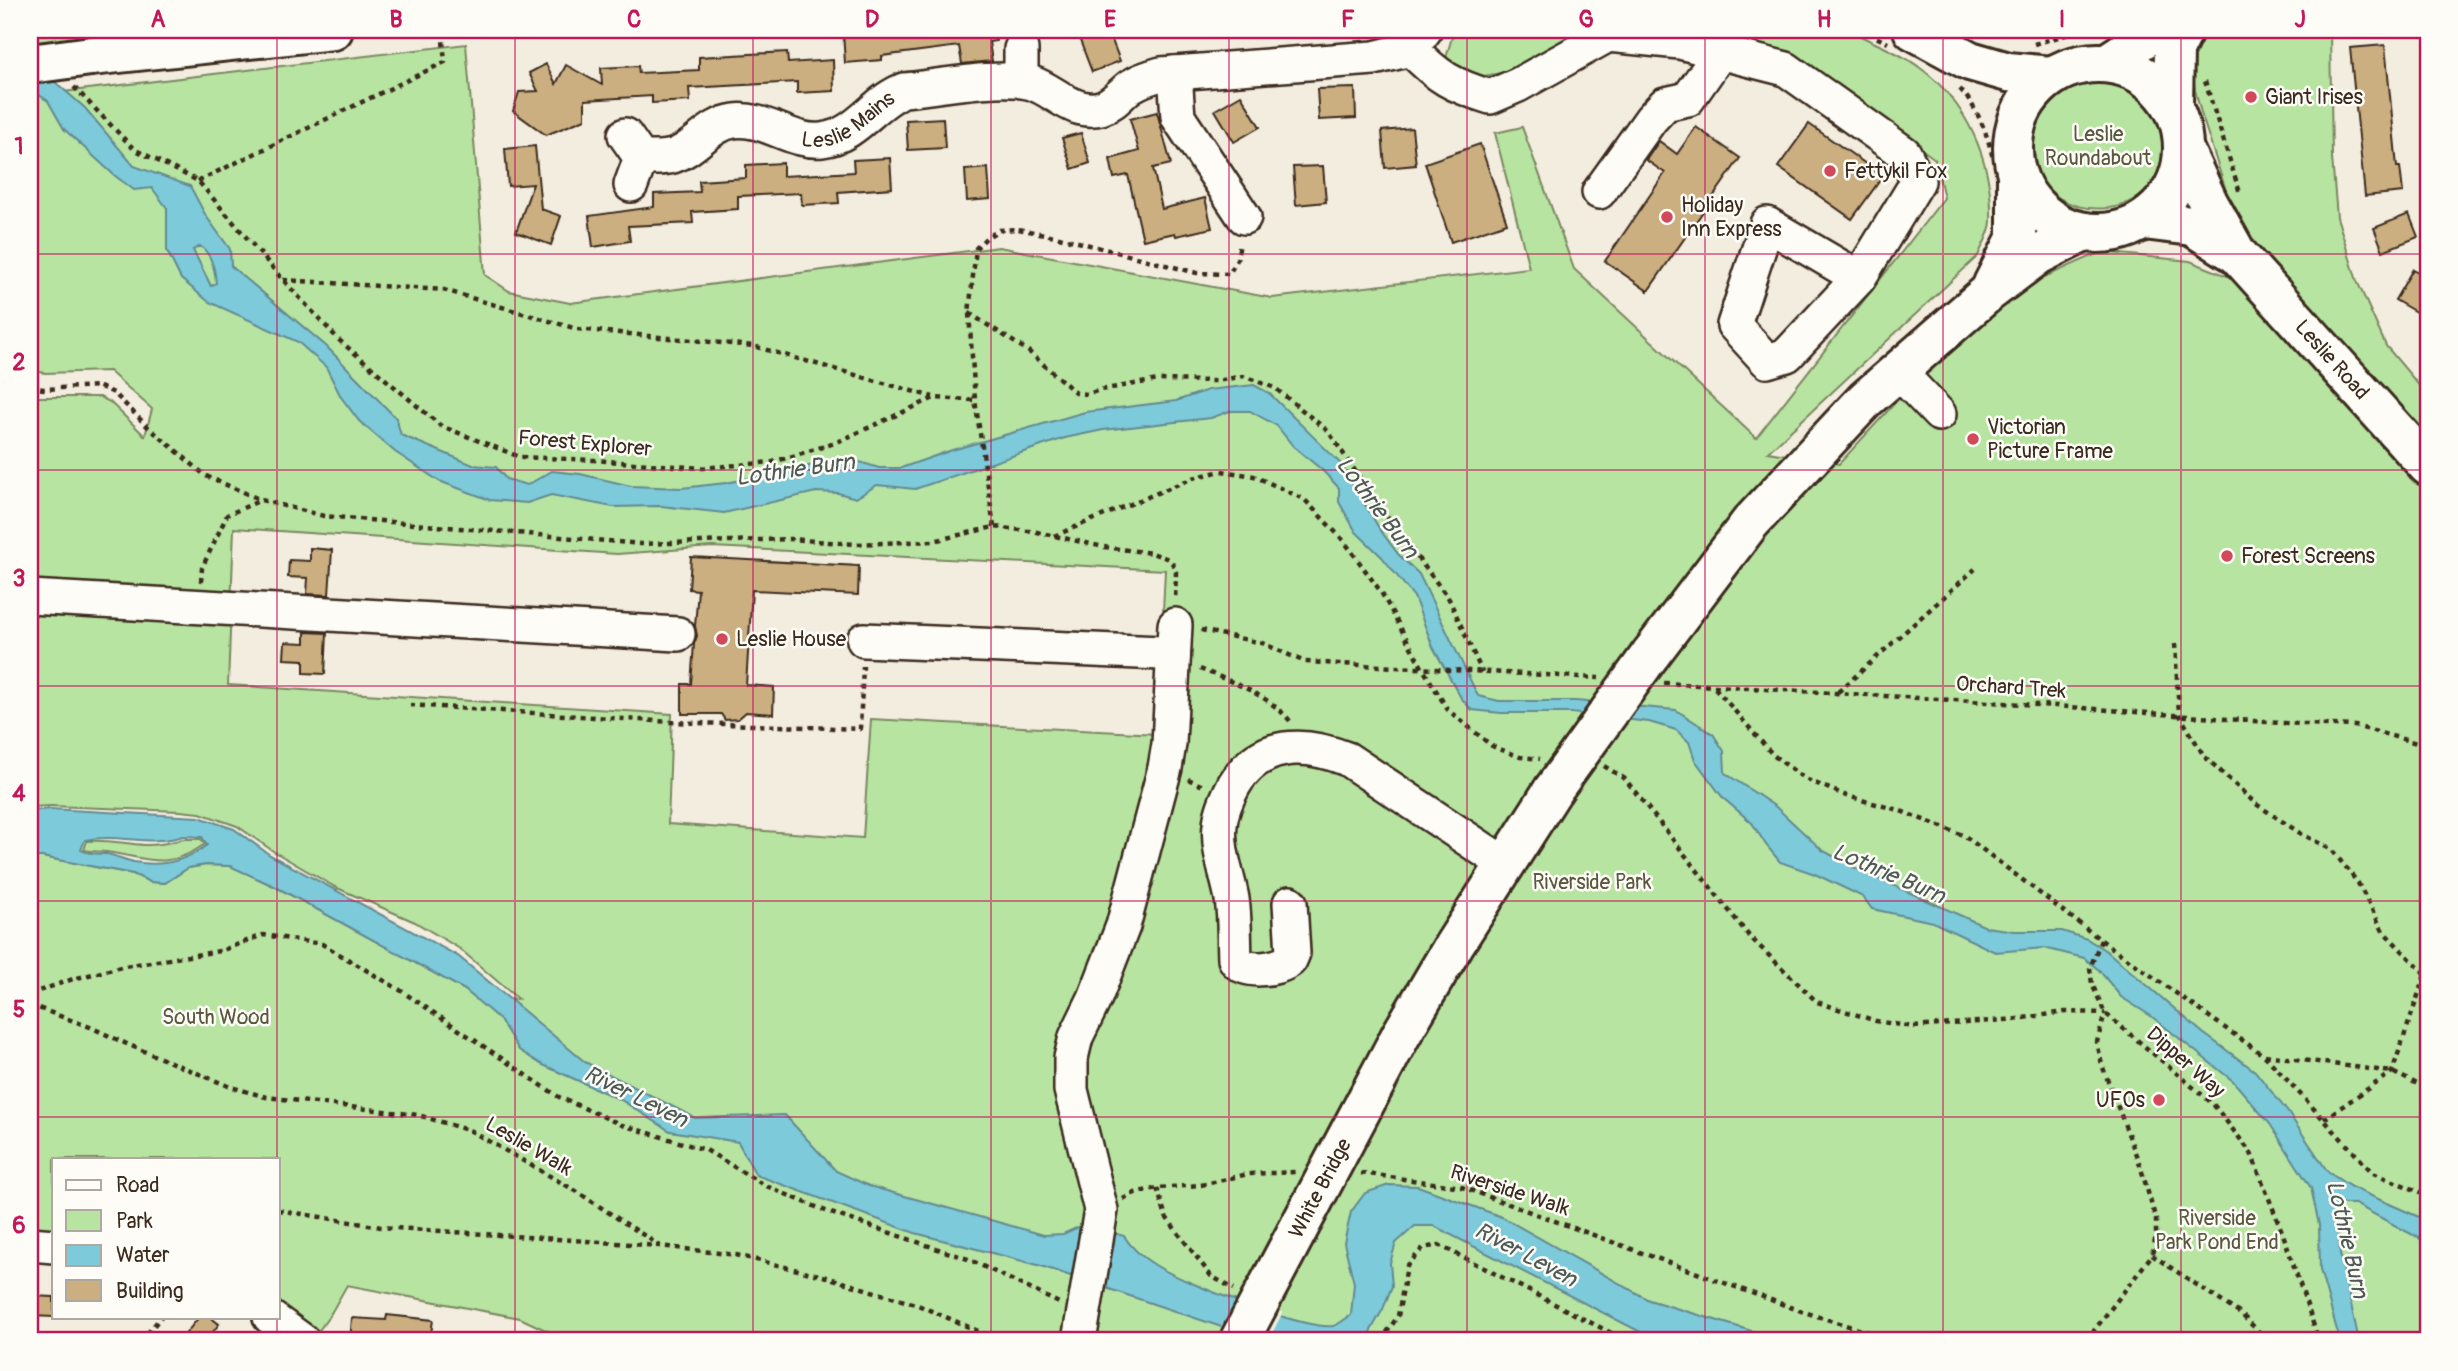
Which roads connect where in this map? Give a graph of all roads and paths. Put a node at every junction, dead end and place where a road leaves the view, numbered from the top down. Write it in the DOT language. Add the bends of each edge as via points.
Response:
graph roads {
  1 [pos="333,30"];
  2 [pos="442,30"];
  3 [pos="1877,30"];
  4 [pos="2084,30"];
  5 [pos="2157,30"];
  6 [pos="2184,30"];
  7 [pos="1905,38"];
  8 [pos="1418,39"];
  9 [pos="2028,46"];
  10 [pos="1720,53"];
  11 [pos="2107,63"];
  12 [pos="30,64"];
  13 [pos="83,72"];
  14 [pos="1175,73"];
  15 [pos="1963,73"];
  16 [pos="2204,73"];
  17 [pos="2052,76"];
  18 [pos="2173,105"];
  19 [pos="2184,150"];
  20 [pos="632,159"];
  21 [pos="2009,162"];
  22 [pos="198,181"];
  23 [pos="1599,192"];
  24 [pos="2243,199"];
  25 [pos="1244,217"];
  26 [pos="2144,220"];
  27 [pos="2084,232"];
  28 [pos="2237,254"];
  29 [pos="1237,260"];
  30 [pos="1859,278"];
  31 [pos="283,280"];
  32 [pos="1989,292"];
  33 [pos="969,313"];
  34 [pos="1898,371"];
  35 [pos="30,387"];
  36 [pos="934,398"];
  37 [pos="975,400"];
  38 [pos="1939,414"];
  39 [pos="2428,466"];
  40 [pos="261,500"];
  41 [pos="993,527"];
  42 [pos="1052,537"];
  43 [pos="1975,569"];
  44 [pos="30,597"];
  45 [pos="200,608"];
  46 [pos="1175,625"];
  47 [pos="678,634"];
  48 [pos="864,640"];
  49 [pos="2175,644"];
  50 [pos="1173,658"];
  51 [pos="1423,669"];
  52 [pos="1656,669"];
  53 [pos="1482,672"];
  54 [pos="1600,678"];
  55 [pos="1714,687"];
  56 [pos="1838,692"];
  57 [pos="410,705"];
  58 [pos="2179,714"];
  59 [pos="2428,746"];
  60 [pos="1307,747"];
  61 [pos="1602,764"];
  62 [pos="1550,775"];
  63 [pos="1505,863"];
  64 [pos="1290,902"];
  65 [pos="2101,940"];
  66 [pos="2427,976"];
  67 [pos="30,994"];
  68 [pos="30,1005"];
  69 [pos="2105,1013"];
  70 [pos="2264,1055"];
  71 [pos="2392,1072"];
  72 [pos="2428,1089"];
  73 [pos="2324,1119"];
  74 [pos="1309,1171"];
  75 [pos="1358,1172"];
  76 [pos="1157,1188"];
  77 [pos="2428,1195"];
  78 [pos="280,1210"];
  79 [pos="1101,1215"];
  80 [pos="30,1244"];
  81 [pos="52,1246"];
  82 [pos="660,1246"];
  83 [pos="2152,1255"];
  84 [pos="1239,1292"];
  85 [pos="160,1318"];
  86 [pos="269,1318"];
  87 [pos="271,1318"];
  88 [pos="1082,1320"];
  89 [pos="141,1341"];
  90 [pos="253,1341"];
  91 [pos="303,1341"];
  92 [pos="1001,1341"];
  93 [pos="1239,1341"];
  94 [pos="1381,1341"];
  95 [pos="1627,1341"];
  96 [pos="1896,1341"];
  97 [pos="2086,1341"];
  98 [pos="2267,1341"];
  99 [pos="2319,1341"];
  1 -- 13 [label="main road"];
  2 -- 22 [label="path" via="445,62"];
  3 -- 7 [label="path" via="1874,36"];
  4 -- 9 [label="path"];
  5 -- 11 [label="main road"];
  6 -- 18 [label="main road" via="2174,50"];
  7 -- 15 [label="main road"];
  8 -- 10 [label="street" via="1432,71 1457,87 1490,97 1608,35 1680,42"];
  8 -- 14 [label="street, Leslie Mains" via="1374,58"];
  10 -- 23 [label="street" via="1688,99 1665,104 1651,118"];
  10 -- 30 [label="street" via="1786,69 1904,153 1918,181"];
  11 -- 17 [label="main road" via="2078,65"];
  11 -- 18 [label="main road" via="2133,69 2156,84"];
  12 -- 13 [label="main road, bridge"];
  13 -- 22 [label="path, Forest Explorer" via="134,149"];
  14 -- 20 [label="street, Leslie Mains" via="1148,77 1115,101 1088,108 1072,106 1035,84 1021,65 890,95 850,130 834,137 806,139 760,122 731,121 675,155"];
  14 -- 25 [label="street" via="1178,117"];
  15 -- 17 [label="main road"];
  15 -- 21 [label="path" via="1990,145"];
  15 -- 21 [label="main road" via="1994,99"];
  16 -- 24 [label="path"];
  17 -- 21 [label="main road" via="2033,93 2020,114"];
  18 -- 19 [label="main road"];
  19 -- 26 [label="main road" via="2172,190"];
  19 -- 28 [label="main road"];
  21 -- 27 [label="main road" via="2043,213"];
  21 -- 32 [label="main road" via="2017,237"];
  22 -- 31 [label="path, Forest Explorer"];
  26 -- 27 [label="main road" via="2125,229"];
  26 -- 28 [label="main road" via="2192,226"];
  27 -- 32 [label="main road, White Bridge" via="2038,255"];
  28 -- 39 [label="main road, Leslie Road"];
  29 -- 33 [label="path" via="1229,274 1197,273 1055,236 999,230 976,248"];
  31 -- 36 [label="path, Forest Explorer" via="444,290 577,329 753,346"];
  31 -- 36 [label="path, Forest Explorer" via="339,340 441,426 520,457 702,468 774,462 835,443"];
  32 -- 34 [label="main road, White Bridge"];
  33 -- 37 [label="path"];
  33 -- 53 [label="path" via="1028,351 1076,393 1158,380 1217,382 1243,376 1275,388 1328,431 1449,599"];
  34 -- 38 [label="street"];
  34 -- 52 [label="main road, White Bridge" via="1750,523"];
  35 -- 40 [label="path" via="97,386 114,393 206,477"];
  36 -- 37 [label="path, Forest Explorer"];
  37 -- 41 [label="path"];
  40 -- 41 [label="path" via="324,516 641,544 933,541"];
  40 -- 45 [label="path" via="227,515 202,568"];
  41 -- 42 [label="path"];
  42 -- 46 [label="path" via="1166,558 1176,572"];
  42 -- 51 [label="path" via="1193,478 1221,471 1254,476 1304,499 1343,541 1381,592"];
  43 -- 56 [label="path"];
  44 -- 45 [label="street"];
  45 -- 47 [label="street"];
  46 -- 50 [label="street"];
  46 -- 51 [label="path" via="1262,643 1305,662"];
  48 -- 50 [label="street" via="1161,653"];
  48 -- 57 [label="path" via="860,729"];
  49 -- 58 [label="path"];
  50 -- 60 [label="path" via="1263,698 1288,718"];
  50 -- 79 [label="street" via="1165,768 1123,926 1071,1058 1071,1090"];
  51 -- 53 [label="path"];
  51 -- 62 [label="path" via="1448,710 1492,746"];
  52 -- 55 [label="path, Orchard Trek"];
  52 -- 62 [label="main road, White Bridge, bridge"];
  53 -- 54 [label="path"];
  55 -- 56 [label="path, Orchard Trek"];
  55 -- 65 [label="path" via="1773,755 1805,779 1965,836"];
  56 -- 58 [label="path, Orchard Trek"];
  58 -- 59 [label="path, Orchard Trek" via="2355,726"];
  58 -- 66 [label="path" via="2204,756 2256,804 2332,849 2358,883 2383,931"];
  60 -- 63 [label="street" via="1347,759"];
  60 -- 64 [label="street" via="1291,747 1255,760 1241,773 1221,816 1220,838 1234,916 1234,958 1239,966 1279,967 1290,960"];
  61 -- 69 [label="path" via="1625,779 1749,936 1817,1002 1876,1021 1913,1027 2065,1012"];
  62 -- 63 [label="main road, White Bridge"];
  63 -- 93 [label="main road, White Bridge, bridge" via="1401,1035"];
  65 -- 69 [label="path, Dipper Way" via="2090,968"];
  65 -- 70 [label="path"];
  66 -- 71 [label="path"];
  67 -- 88 [label="path" via="125,965 220,951 262,935 322,944 400,990 559,1097 622,1125 706,1150 764,1185 828,1212 968,1259 1054,1300"];
  68 -- 82 [label="path, Leslie Walk" via="230,1087 266,1097 418,1115 471,1130"];
  69 -- 83 [label="path" via="2098,1042 2102,1065 2156,1220"];
  69 -- 99 [label="path, Dipper Way" via="2213,1104 2251,1153"];
  70 -- 71 [label="path"];
  70 -- 73 [label="path"];
  71 -- 72 [label="path"];
  71 -- 73 [label="path"];
  73 -- 77 [label="path" via="2373,1173"];
  74 -- 76 [label="path" via="1248,1174 1201,1185"];
  75 -- 96 [label="path, Riverside Walk" via="1462,1187"];
  76 -- 79 [label="path" via="1135,1194"];
  76 -- 84 [label="path" via="1166,1217 1211,1276"];
  78 -- 82 [label="path" via="381,1227"];
  79 -- 88 [label="street"];
  80 -- 81 [label="street"];
  82 -- 92 [label="path, Leslie Walk" via="736,1255 823,1276 918,1306"];
  83 -- 97 [label="path"];
  83 -- 98 [label="path" via="2242,1315"];
  85 -- 89 [label="path"];
  86 -- 90 [label="street"];
  87 -- 91 [label="street"];
  94 -- 95 [label="path" via="1398,1317 1407,1266 1423,1248 1439,1245"];
}
